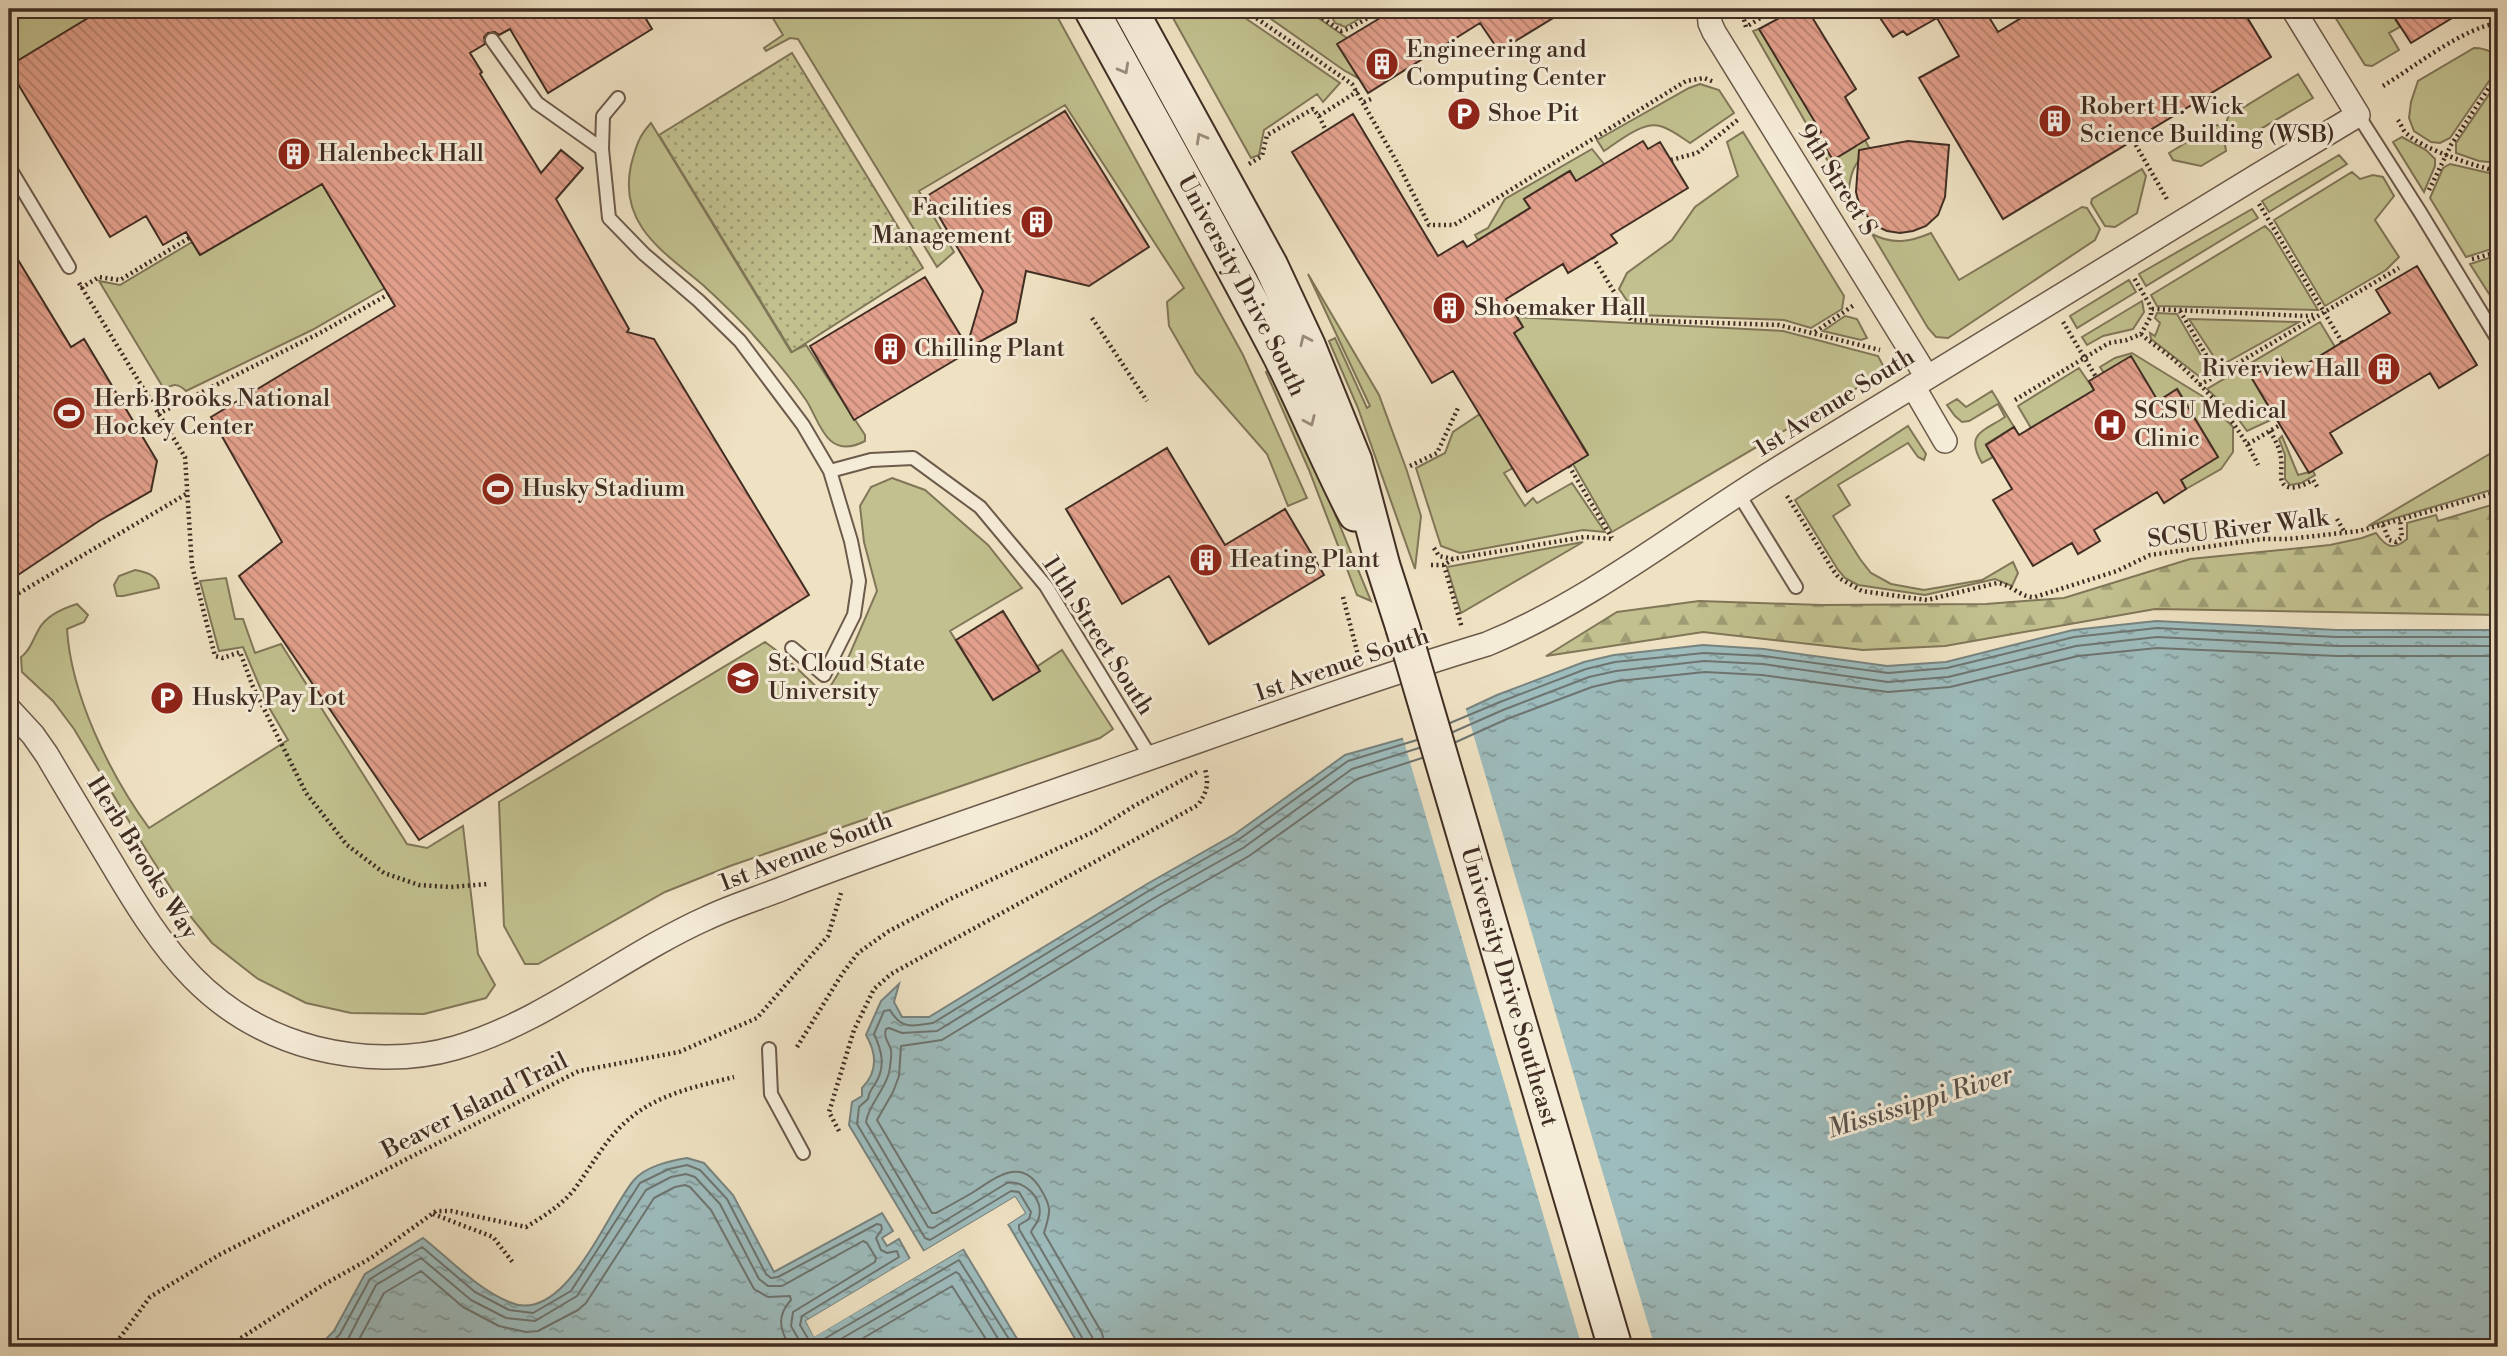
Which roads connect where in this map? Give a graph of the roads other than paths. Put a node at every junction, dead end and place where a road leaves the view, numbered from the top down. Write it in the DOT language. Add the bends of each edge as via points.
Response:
graph roads {
  1 [pos="1091,9"];
  2 [pos="1130,9"];
  3 [pos="1709,9"];
  4 [pos="2293,9"];
  5 [pos="492,40"];
  6 [pos="618,98"];
  7 [pos="2358,115"];
  8 [pos="601,149"];
  9 [pos="9,167"];
  10 [pos="69,267"];
  11 [pos="2498,341"];
  12 [pos="1920,382"];
  13 [pos="1945,441"];
  14 [pos="830,471"];
  15 [pos="1738,494"];
  16 [pos="1383,566"];
  17 [pos="1796,587"];
  18 [pos="1403,628"];
  19 [pos="792,648"];
  20 [pos="9,709"];
  21 [pos="1151,758"];
  22 [pos="285,1038"];
  23 [pos="769,1049"];
  24 [pos="803,1153"];
  25 [pos="1615,1347"];
  1 -- 16 [label="street, University Drive South, one-way" via="1242,283"];
  16 -- 2 [label="street, University Drive South, one-way" via="1355,461 1308,345 1271,266"];
  3 -- 12 [label="street, 9th Street S" via="1714,32"];
  4 -- 7 [label="street"];
  5 -- 8 [label="lane" via="537,103"];
  6 -- 8 [label="lane" via="603,116"];
  7 -- 11 [label="lane"];
  7 -- 12 [label="street, 1st Avenue South"];
  8 -- 14 [label="lane" via="609,218 740,341 803,425"];
  9 -- 10 [label="lane"];
  12 -- 13 [label="street, 9th Street S"];
  12 -- 15 [label="street, 1st Avenue South"];
  14 -- 19 [label="lane" via="859,581 854,615 824,675"];
  14 -- 21 [label="lane, 11th Street South" via="871,460 913,458 981,507 1046,586"];
  15 -- 17 [label="lane"];
  15 -- 21 [label="street, 1st Avenue South" via="1524,629"];
  16 -- 18 [label="street, University Drive South"];
  18 -- 25 [label="street, University Drive Southeast, bridge"];
  20 -- 22 [label="street, Herb Brooks Way" via="47,755 148,925 182,968 247,1020"];
  21 -- 22 [label="street, 1st Avenue South" via="849,862 705,918 505,1029 456,1048 432,1054 363,1056"];
  23 -- 24 [label="lane" via="771,1094"];
}
